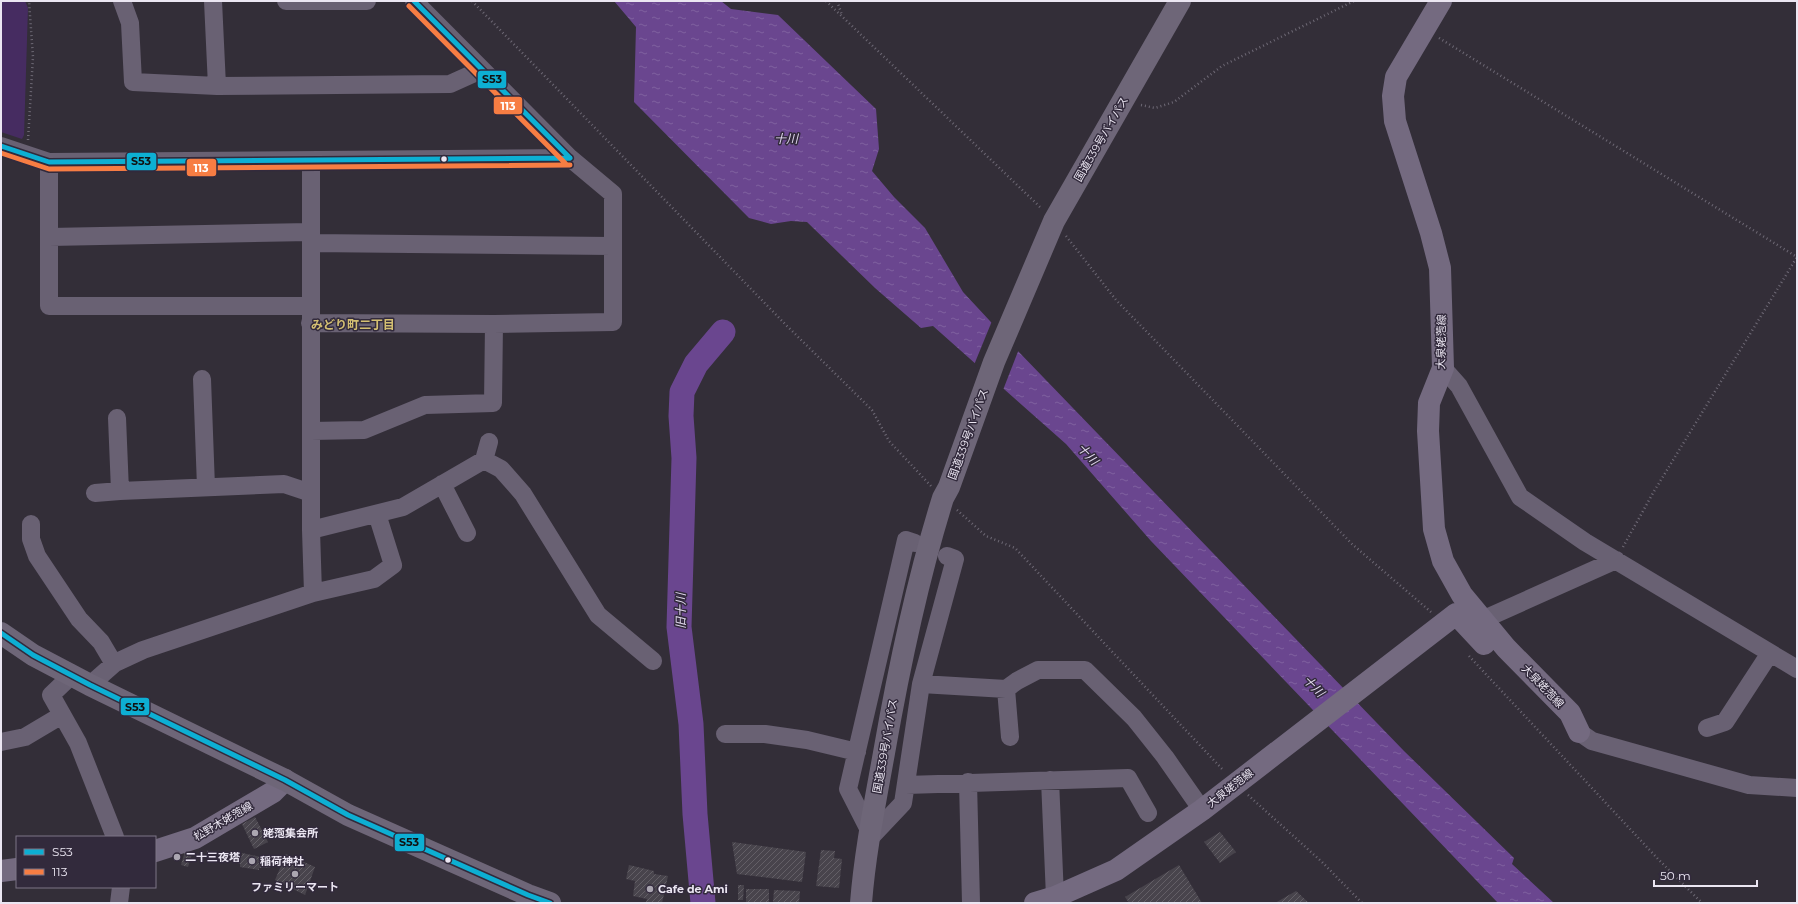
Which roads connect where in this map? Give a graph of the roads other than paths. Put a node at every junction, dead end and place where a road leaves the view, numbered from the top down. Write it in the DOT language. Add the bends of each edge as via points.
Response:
graph roads {
  1 [pos="122,1"];
  2 [pos="213,1"];
  3 [pos="286,1"];
  4 [pos="318,1"];
  5 [pos="367,1"];
  6 [pos="414,1"];
  7 [pos="1180,1"];
  8 [pos="1441,1"];
  9 [pos="481,70"];
  10 [pos="217,86"];
  11 [pos="1,146"];
  12 [pos="570,158"];
  13 [pos="311,161"];
  14 [pos="49,162"];
  15 [pos="49,237"];
  16 [pos="311,237"];
  17 [pos="612,246"];
  18 [pos="310,314"];
  19 [pos="494,324"];
  20 [pos="1443,368"];
  21 [pos="202,379"];
  22 [pos="117,418"];
  23 [pos="311,431"];
  24 [pos="489,442"];
  25 [pos="484,460"];
  26 [pos="442,484"];
  27 [pos="206,487"];
  28 [pos="120,491"];
  29 [pos="95,493"];
  30 [pos="311,493"];
  31 [pos="377,514"];
  32 [pos="31,524"];
  33 [pos="311,530"];
  34 [pos="467,533"];
  35 [pos="915,543"];
  36 [pos="947,556"];
  37 [pos="1616,560"];
  38 [pos="313,593"];
  39 [pos="1482,620"];
  40 [pos="1,633"];
  41 [pos="1770,653"];
  42 [pos="653,661"];
  43 [pos="114,664"];
  44 [pos="1797,669"];
  45 [pos="72,674"];
  46 [pos="922,684"];
  47 [pos="90,685"];
  48 [pos="1006,689"];
  49 [pos="62,715"];
  50 [pos="1707,728"];
  51 [pos="1579,732"];
  52 [pos="725,734"];
  53 [pos="1010,737"];
  54 [pos="1,742"];
  55 [pos="857,752"];
  56 [pos="285,780"];
  57 [pos="1050,780"];
  58 [pos="968,782"];
  59 [pos="906,785"];
  60 [pos="1797,788"];
  61 [pos="1202,810"];
  62 [pos="1148,813"];
  63 [pos="115,836"];
  64 [pos="869,836"];
  65 [pos="156,851"];
  66 [pos="16,869"];
  67 [pos="1,871"];
  68 [pos="121,888"];
  69 [pos="1045,900"];
  70 [pos="119,903"];
  71 [pos="550,903"];
  72 [pos="861,903"];
  73 [pos="971,903"];
  1 -- 10 [label="street" via="130,23 133,82"];
  2 -- 10 [label="street"];
  3 -- 4 [label="street"];
  4 -- 5 [label="street"];
  6 -- 9 [label="street"];
  7 -- 64 [label="highway, 国道339号バイパス" via="1053,226 994,362 946,492 917,594 899,671"];
  8 -- 20 [label="main road, 大泉姥萢線" via="1396,77 1393,96 1394,120 1440,268"];
  9 -- 10 [label="street" via="450,84"];
  9 -- 12 [label="street"];
  11 -- 14 [label="street"];
  12 -- 13 [label="street"];
  12 -- 17 [label="street" via="613,194"];
  13 -- 14 [label="street"];
  13 -- 16 [label="street"];
  14 -- 15 [label="street"];
  15 -- 16 [label="street"];
  15 -- 18 [label="street" via="49,306"];
  16 -- 17 [label="street"];
  16 -- 18 [label="street"];
  17 -- 19 [label="street" via="613,322"];
  18 -- 19 [label="street"];
  18 -- 23 [label="street"];
  19 -- 23 [label="street" via="493,403 425,405 364,430"];
  20 -- 37 [label="street" via="1459,386 1520,497"];
  20 -- 39 [label="main road, 大泉姥萢線" via="1429,403 1428,431 1434,529 1443,561 1462,596"];
  21 -- 27 [label="street"];
  22 -- 28 [label="street"];
  23 -- 30 [label="street"];
  24 -- 25 [label="street"];
  25 -- 26 [label="street"];
  25 -- 42 [label="street" via="501,469 523,494 598,616"];
  26 -- 31 [label="street" via="403,507"];
  26 -- 34 [label="street"];
  27 -- 28 [label="street"];
  27 -- 30 [label="street" via="284,484"];
  28 -- 29 [label="street"];
  30 -- 33 [label="street"];
  31 -- 33 [label="street"];
  31 -- 38 [label="street" via="393,565 374,579"];
  32 -- 43 [label="street" via="31,539 37,556 79,619 101,642"];
  33 -- 38 [label="street"];
  35 -- 55 [label="street" via="906,540"];
  36 -- 46 [label="street" via="955,559"];
  37 -- 39 [label="street"];
  37 -- 41 [label="street"];
  38 -- 43 [label="street" via="143,650"];
  39 -- 51 [label="main road, 大泉姥萢線" via="1570,713"];
  40 -- 45 [label="highway" via="33,655"];
  41 -- 44 [label="street"];
  41 -- 50 [label="street" via="1724,722"];
  43 -- 47 [label="street"];
  45 -- 47 [label="highway"];
  45 -- 49 [label="street" via="50,695"];
  46 -- 48 [label="street"];
  46 -- 59 [label="street"];
  47 -- 56 [label="highway"];
  48 -- 53 [label="street"];
  48 -- 61 [label="street" via="1038,670 1085,670 1134,718"];
  49 -- 54 [label="street" via="25,737"];
  49 -- 63 [label="street" via="78,742"];
  51 -- 60 [label="street" via="1592,741 1749,785"];
  51 -- 61 [label="main road, 大泉姥萢線" via="1552,717 1456,614"];
  52 -- 55 [label="street" via="766,734 807,740"];
  55 -- 64 [label="street" via="848,789"];
  56 -- 65 [label="main road, 松野木姥萢線" via="273,792 195,838"];
  56 -- 71 [label="highway" via="348,815 528,896"];
  57 -- 58 [label="street"];
  57 -- 62 [label="street" via="1128,778"];
  57 -- 69 [label="street"];
  58 -- 59 [label="street"];
  58 -- 73 [label="street"];
  59 -- 64 [label="street" via="903,803"];
  61 -- 69 [label="main road, 大泉姥萢線" via="1116,870"];
  64 -- 72 [label="highway, 国道339号バイパス"];
  66 -- 67 [label="main road"];
  68 -- 70 [label="street"];
}
